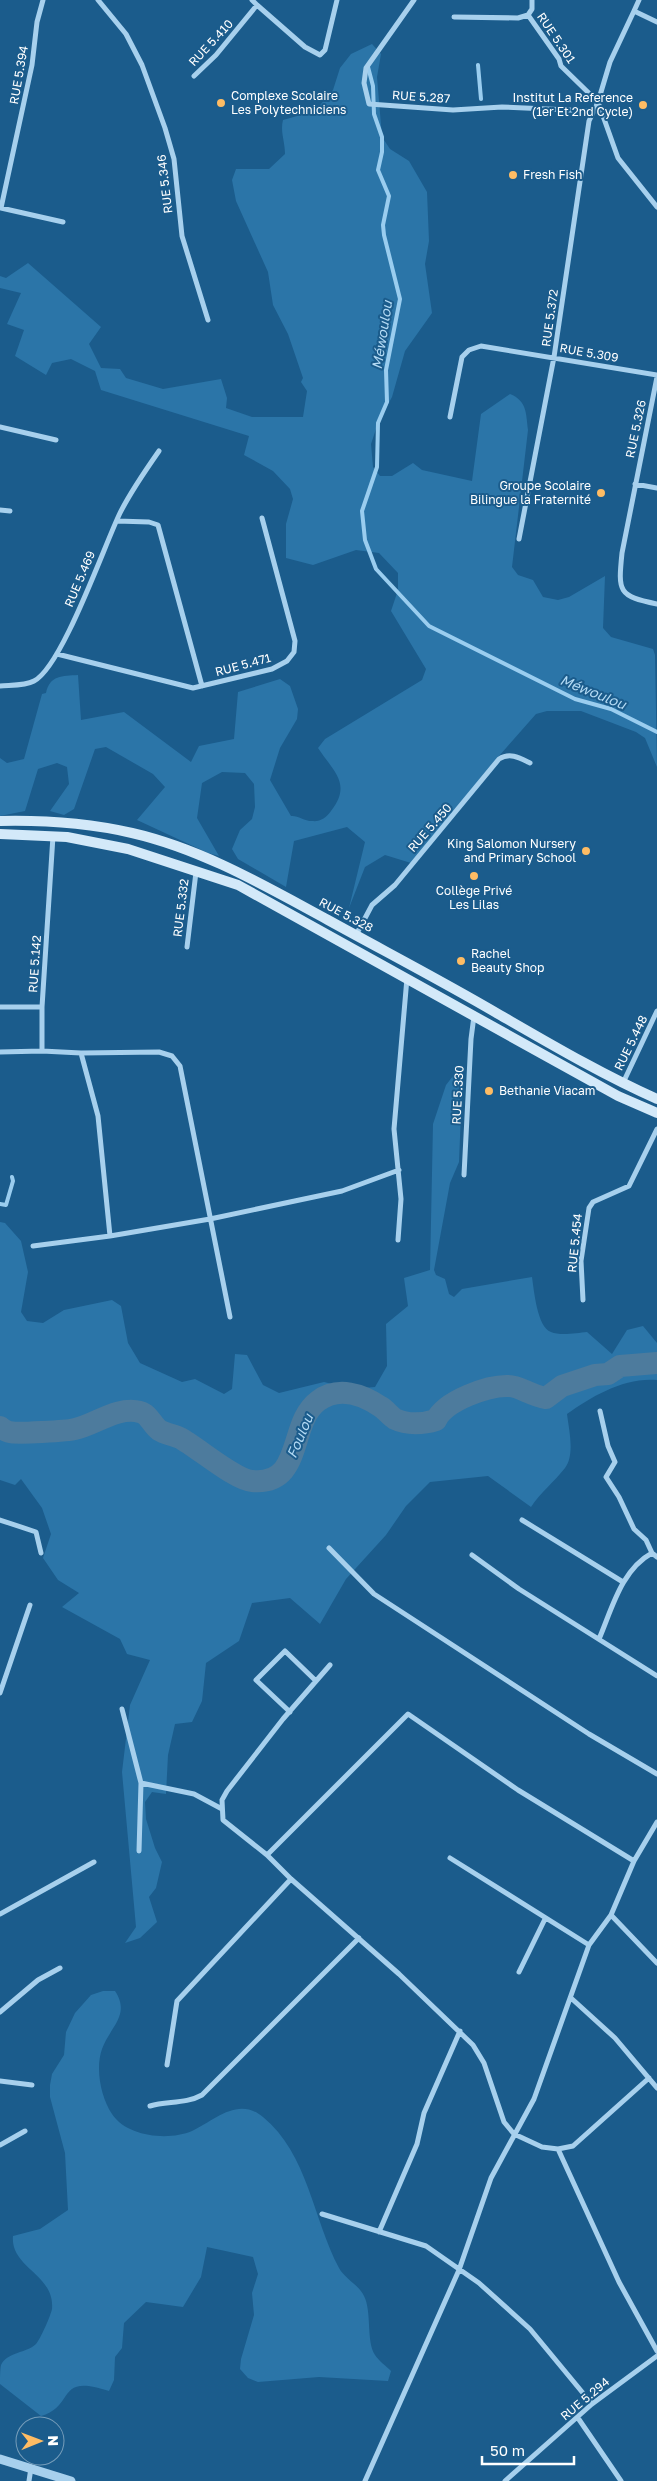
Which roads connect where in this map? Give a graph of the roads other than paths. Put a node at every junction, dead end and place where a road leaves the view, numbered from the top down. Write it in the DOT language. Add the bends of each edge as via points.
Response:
graph roads {
  1 [pos="43,0"];
  2 [pos="98,0"];
  3 [pos="252,0"];
  4 [pos="337,0"];
  5 [pos="414,0"];
  6 [pos="532,0"];
  7 [pos="639,0"];
  8 [pos="258,5"];
  9 [pos="634,11"];
  10 [pos="528,15"];
  11 [pos="454,17"];
  12 [pos="657,22"];
  13 [pos="194,76"];
  14 [pos="598,102"];
  15 [pos="592,111"];
  16 [pos="657,207"];
  17 [pos="1,209"];
  18 [pos="63,222"];
  19 [pos="208,320"];
  20 [pos="554,357"];
  21 [pos="657,376"];
  22 [pos="450,417"];
  23 [pos="0,426"];
  24 [pos="56,440"];
  25 [pos="158,451"];
  26 [pos="635,484"];
  27 [pos="657,488"];
  28 [pos="0,510"];
  29 [pos="10,511"];
  30 [pos="262,518"];
  31 [pos="116,521"];
  32 [pos="519,539"];
  33 [pos="657,604"];
  34 [pos="57,654"];
  35 [pos="0,686"];
  36 [pos="202,686"];
  37 [pos="530,763"];
  38 [pos="0,821"];
  39 [pos="0,834"];
  40 [pos="53,836"];
  41 [pos="196,871"];
  42 [pos="356,936"];
  43 [pos="187,947"];
  44 [pos="408,978"];
  45 [pos="0,1007"];
  46 [pos="42,1008"];
  47 [pos="657,1012"];
  48 [pos="474,1016"];
  49 [pos="42,1051"];
  50 [pos="0,1052"];
  51 [pos="81,1053"];
  52 [pos="622,1083"];
  53 [pos="657,1099"];
  54 [pos="657,1113"];
  55 [pos="657,1129"];
  56 [pos="399,1170"];
  57 [pos="464,1175"];
  58 [pos="210,1219"];
  59 [pos="110,1236"];
  60 [pos="398,1240"];
  61 [pos="33,1246"];
  62 [pos="583,1300"];
  63 [pos="230,1317"];
  64 [pos="600,1412"];
  65 [pos="0,1520"];
  66 [pos="522,1520"];
  67 [pos="329,1548"];
  68 [pos="41,1553"];
  69 [pos="472,1555"];
  70 [pos="655,1555"];
  71 [pos="622,1582"];
  72 [pos="30,1605"];
  73 [pos="599,1639"];
  74 [pos="330,1665"];
  75 [pos="657,1676"];
  76 [pos="316,1681"];
  77 [pos="0,1693"];
  78 [pos="122,1709"];
  79 [pos="290,1712"];
  80 [pos="657,1774"];
  81 [pos="141,1783"];
  82 [pos="222,1809"];
  83 [pos="657,1822"];
  84 [pos="139,1851"];
  85 [pos="267,1855"];
  86 [pos="450,1858"];
  87 [pos="634,1860"];
  88 [pos="94,1862"];
  89 [pos="291,1879"];
  90 [pos="0,1914"];
  91 [pos="611,1915"];
  92 [pos="545,1919"];
  93 [pos="359,1938"];
  94 [pos="589,1945"];
  95 [pos="657,1963"];
  96 [pos="60,1968"];
  97 [pos="519,1972"];
  98 [pos="571,1998"];
  99 [pos="0,2012"];
  100 [pos="460,2031"];
  101 [pos="166,2065"];
  102 [pos="649,2078"];
  103 [pos="0,2081"];
  104 [pos="32,2085"];
  105 [pos="657,2088"];
  106 [pos="150,2106"];
  107 [pos="25,2131"];
  108 [pos="514,2134"];
  109 [pos="0,2145"];
  110 [pos="558,2149"];
  111 [pos="322,2214"];
  112 [pos="379,2232"];
  113 [pos="459,2270"];
  114 [pos="657,2351"];
  115 [pos="657,2356"];
  116 [pos="592,2404"];
  117 [pos="578,2418"];
  118 [pos="0,2459"];
  119 [pos="31,2468"];
  120 [pos="29,2481"];
  121 [pos="71,2481"];
  122 [pos="365,2481"];
  123 [pos="505,2481"];
  124 [pos="621,2481"];
  1 -- 17 [label="street, RUE 5.394"];
  2 -- 19 [label="street, RUE 5.346" via="126,34 142,65 165,128 174,159 182,236"];
  3 -- 8 [label="street"];
  4 -- 8 [label="street" via="325,50 320,56 305,47"];
  5 -- 15 [label="street, RUE 5.287" via="366,68 364,83 368,104 453,110 502,107"];
  6 -- 10 [label="street, RUE 5.301"];
  7 -- 9 [label="street, RUE 5.372"];
  8 -- 13 [label="street, RUE 5.410"];
  9 -- 12 [label="street"];
  9 -- 14 [label="street, RUE 5.372" via="610,62"];
  10 -- 11 [label="street" via="518,18"];
  10 -- 14 [label="street, RUE 5.301" via="561,66"];
  14 -- 15 [label="street, RUE 5.372"];
  14 -- 16 [label="street, RUE 5.301" via="618,158"];
  15 -- 20 [label="street, RUE 5.372"];
  17 -- 18 [label="street, RUE 5.394"];
  20 -- 21 [label="street, RUE 5.309"];
  20 -- 22 [label="street, RUE 5.309" via="482,346 469,350 462,357"];
  20 -- 32 [label="street, RUE 5.372"];
  21 -- 26 [label="street, RUE 5.326"];
  23 -- 24 [label="street"];
  25 -- 31 [label="street, RUE 5.469"];
  26 -- 27 [label="street"];
  26 -- 33 [label="street, RUE 5.326" via="622,554 622,592 628,597"];
  28 -- 29 [label="street"];
  30 -- 36 [label="street, RUE 5.471" via="295,641 294,652 287,661 272,669"];
  31 -- 34 [label="street, RUE 5.469"];
  31 -- 36 [label="street" via="158,525"];
  34 -- 35 [label="street, RUE 5.469" via="34,682"];
  34 -- 36 [label="street, RUE 5.471" via="179,686"];
  37 -- 42 [label="street, RUE 5.450" via="512,755 499,759 395,886 372,905"];
  38 -- 42 [label="main road, RUE 5.328" via="74,824 133,833 212,860"];
  39 -- 40 [label="main road, RUE 5.328"];
  40 -- 41 [label="main road, RUE 5.328" via="128,849"];
  40 -- 46 [label="street, RUE 5.142"];
  41 -- 43 [label="street, RUE 5.332"];
  41 -- 44 [label="main road, RUE 5.328" via="238,885"];
  42 -- 52 [label="main road, RUE 5.328"];
  44 -- 48 [label="main road, RUE 5.328"];
  44 -- 56 [label="street" via="394,1129"];
  45 -- 46 [label="street"];
  46 -- 49 [label="street, RUE 5.142"];
  47 -- 52 [label="street, RUE 5.448"];
  48 -- 54 [label="main road, RUE 5.328" via="618,1096"];
  48 -- 57 [label="street, RUE 5.330"];
  49 -- 50 [label="street"];
  49 -- 51 [label="street"];
  51 -- 58 [label="street" via="159,1052 172,1056 180,1066"];
  51 -- 59 [label="street" via="98,1116"];
  52 -- 53 [label="main road, RUE 5.328"];
  55 -- 62 [label="street, RUE 5.454" via="629,1186 593,1202 589,1208 582,1261"];
  56 -- 58 [label="street" via="342,1191"];
  56 -- 60 [label="street"];
  58 -- 59 [label="street"];
  58 -- 63 [label="street"];
  59 -- 61 [label="street"];
  64 -- 70 [label="street" via="615,1462 606,1477 634,1529"];
  65 -- 68 [label="street" via="36,1532"];
  66 -- 71 [label="street"];
  67 -- 80 [label="street" via="374,1594 589,1734"];
  69 -- 73 [label="street"];
  70 -- 71 [label="street" via="645,1557"];
  71 -- 73 [label="street"];
  72 -- 77 [label="street"];
  73 -- 75 [label="street"];
  74 -- 76 [label="street"];
  76 -- 79 [label="street"];
  76 -- 79 [label="street" via="284,1651 256,1680"];
  78 -- 81 [label="street"];
  79 -- 82 [label="street" via="227,1791"];
  81 -- 82 [label="street" via="194,1794"];
  81 -- 84 [label="street"];
  82 -- 85 [label="street" via="223,1820"];
  83 -- 87 [label="street"];
  85 -- 87 [label="street" via="408,1714 518,1790"];
  85 -- 89 [label="street"];
  86 -- 92 [label="street"];
  87 -- 91 [label="street"];
  88 -- 90 [label="street"];
  89 -- 93 [label="street"];
  89 -- 101 [label="street" via="177,2001"];
  91 -- 94 [label="street"];
  91 -- 95 [label="street"];
  92 -- 94 [label="street"];
  92 -- 97 [label="street"];
  93 -- 100 [label="street"];
  93 -- 106 [label="street" via="202,2096 192,2101 167,2101"];
  94 -- 98 [label="street"];
  96 -- 99 [label="street" via="32,1985"];
  98 -- 102 [label="street" via="615,2038"];
  98 -- 108 [label="street" via="534,2099"];
  100 -- 108 [label="street" via="479,2052 504,2122"];
  100 -- 112 [label="street" via="424,2113 417,2144"];
  102 -- 105 [label="street"];
  102 -- 110 [label="street" via="573,2146"];
  103 -- 104 [label="street"];
  107 -- 109 [label="street"];
  108 -- 110 [label="street" via="542,2147"];
  108 -- 113 [label="street" via="491,2178"];
  110 -- 114 [label="street" via="619,2282"];
  111 -- 112 [label="street"];
  112 -- 113 [label="street" via="426,2246"];
  113 -- 116 [label="street" via="480,2282 530,2329"];
  113 -- 122 [label="street"];
  115 -- 116 [label="street, RUE 5.294"];
  116 -- 117 [label="street, RUE 5.294"];
  117 -- 123 [label="street, RUE 5.294"];
  117 -- 124 [label="street"];
  118 -- 119 [label="street"];
  119 -- 120 [label="street"];
  119 -- 121 [label="street"];
}
